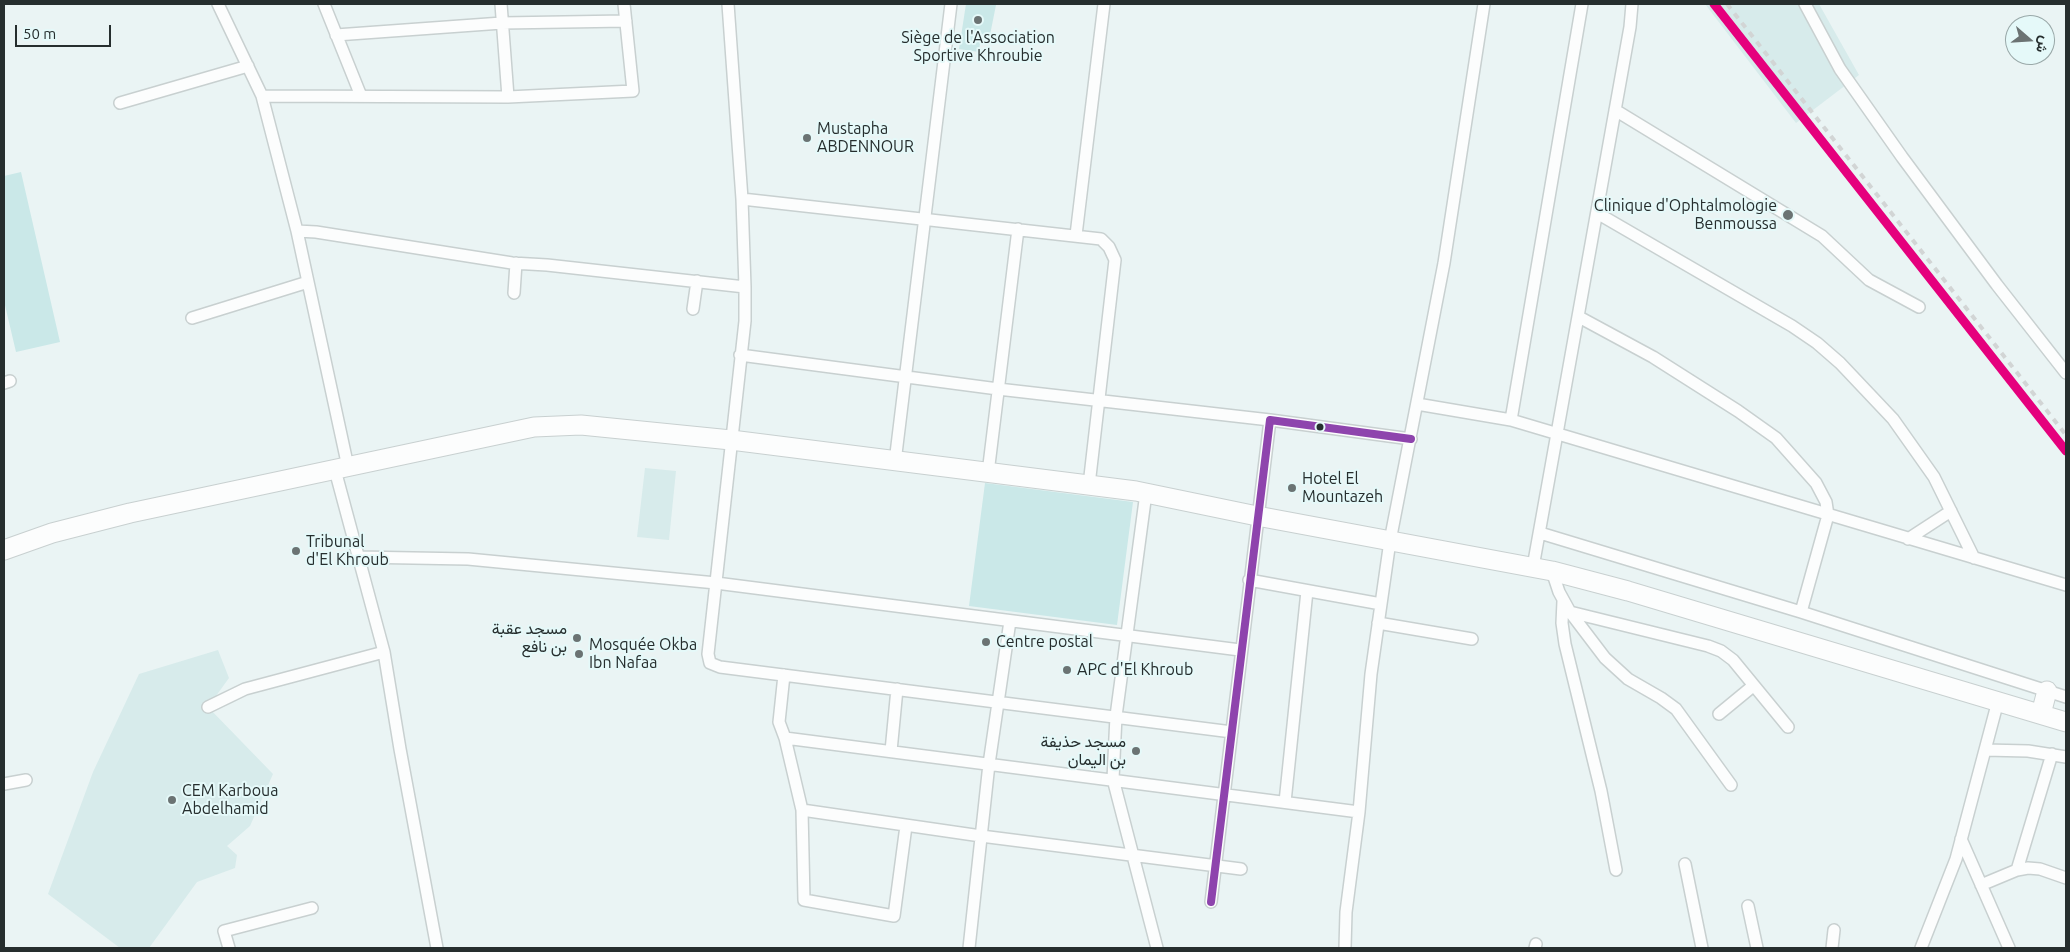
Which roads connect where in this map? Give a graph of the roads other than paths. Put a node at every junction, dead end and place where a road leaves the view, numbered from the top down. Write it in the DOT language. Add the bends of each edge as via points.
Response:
graph roads {
  1 [pos="218,4"];
  2 [pos="324,4"];
  3 [pos="501,4"];
  4 [pos="624,4"];
  5 [pos="728,4"];
  6 [pos="951,4"];
  7 [pos="1104,4"];
  8 [pos="1484,4"];
  9 [pos="1582,4"];
  10 [pos="1632,4"];
  11 [pos="1805,4"];
  12 [pos="626,21"];
  13 [pos="502,24"];
  14 [pos="336,35"];
  15 [pos="248,66"];
  16 [pos="262,96"];
  17 [pos="361,96"];
  18 [pos="508,97"];
  19 [pos="120,103"];
  20 [pos="1615,110"];
  21 [pos="742,199"];
  22 [pos="1597,213"];
  23 [pos="925,218"];
  24 [pos="1018,229"];
  25 [pos="297,231"];
  26 [pos="1076,236"];
  27 [pos="516,263"];
  28 [pos="308,282"];
  29 [pos="697,282"];
  30 [pos="746,287"];
  31 [pos="514,293"];
  32 [pos="1919,307"];
  33 [pos="693,309"];
  34 [pos="1579,317"];
  35 [pos="192,318"];
  36 [pos="740,355"];
  37 [pos="2066,374"];
  38 [pos="906,377"];
  39 [pos="998,389"];
  40 [pos="1099,402"];
  41 [pos="1417,404"];
  42 [pos="1270,420"];
  43 [pos="1511,420"];
  44 [pos="1558,433"];
  45 [pos="1411,439"];
  46 [pos="731,440"];
  47 [pos="895,462"];
  48 [pos="341,469"];
  49 [pos="988,473"];
  50 [pos="1089,485"];
  51 [pos="1146,493"];
  52 [pos="1951,511"];
  53 [pos="1828,515"];
  54 [pos="1257,516"];
  55 [pos="1540,534"];
  56 [pos="1908,539"];
  57 [pos="1390,541"];
  58 [pos="4,550"];
  59 [pos="358,557"];
  60 [pos="1974,558"];
  61 [pos="1533,567"];
  62 [pos="1552,571"];
  63 [pos="1249,580"];
  64 [pos="716,584"];
  65 [pos="2066,585"];
  66 [pos="1307,591"];
  67 [pos="1563,601"];
  68 [pos="1381,604"];
  69 [pos="1570,612"];
  70 [pos="1801,612"];
  71 [pos="1010,620"];
  72 [pos="1378,623"];
  73 [pos="1127,636"];
  74 [pos="1472,639"];
  75 [pos="1240,650"];
  76 [pos="384,652"];
  77 [pos="784,675"];
  78 [pos="1753,686"];
  79 [pos="897,689"];
  80 [pos="2047,691"];
  81 [pos="2066,696"];
  82 [pos="1998,701"];
  83 [pos="999,703"];
  84 [pos="208,707"];
  85 [pos="1719,714"];
  86 [pos="2041,714"];
  87 [pos="1116,716"];
  88 [pos="2066,722"];
  89 [pos="1788,727"];
  90 [pos="1232,732"];
  91 [pos="785,738"];
  92 [pos="1985,750"];
  93 [pos="891,751"];
  94 [pos="2052,754"];
  95 [pos="2066,758"];
  96 [pos="989,764"];
  97 [pos="1113,779"];
  98 [pos="26,780"];
  99 [pos="4,784"];
  100 [pos="1731,785"];
  101 [pos="1225,794"];
  102 [pos="1285,802"];
  103 [pos="802,810"];
  104 [pos="1359,812"];
  105 [pos="906,826"];
  106 [pos="981,836"];
  107 [pos="1961,839"];
  108 [pos="1132,854"];
  109 [pos="1685,864"];
  110 [pos="1216,865"];
  111 [pos="1241,869"];
  112 [pos="1616,870"];
  113 [pos="2017,870"];
  114 [pos="2066,878"];
  115 [pos="1982,885"];
  116 [pos="1211,902"];
  117 [pos="1748,906"];
  118 [pos="312,908"];
  119 [pos="1834,930"];
  120 [pos="229,948"];
  121 [pos="438,948"];
  122 [pos="969,948"];
  123 [pos="1156,948"];
  124 [pos="1345,948"];
  125 [pos="1702,948"];
  126 [pos="1757,948"];
  127 [pos="1832,948"];
  128 [pos="1921,948"];
  129 [pos="2009,948"];
  1 -- 15 [label="street"];
  2 -- 14 [label="street"];
  3 -- 13 [label="street"];
  4 -- 12 [label="street"];
  5 -- 21 [label="street"];
  6 -- 23 [label="street"];
  7 -- 26 [label="street"];
  8 -- 41 [label="street" via="1444,263"];
  9 -- 43 [label="street"];
  10 -- 20 [label="street"];
  11 -- 37 [label="street" via="1840,69 1902,157"];
  12 -- 13 [label="street"];
  12 -- 18 [label="street" via="633,91"];
  13 -- 14 [label="street"];
  13 -- 18 [label="street"];
  14 -- 17 [label="street"];
  15 -- 16 [label="street"];
  15 -- 19 [label="street"];
  16 -- 17 [label="street"];
  16 -- 25 [label="street"];
  17 -- 18 [label="street"];
  20 -- 22 [label="street"];
  20 -- 32 [label="street" via="1822,236 1869,280"];
  21 -- 23 [label="street"];
  21 -- 30 [label="street"];
  22 -- 34 [label="street"];
  22 -- 52 [label="street" via="1817,343 1865,388 1893,420 1934,477"];
  23 -- 24 [label="street"];
  23 -- 38 [label="street"];
  24 -- 26 [label="street"];
  24 -- 39 [label="street"];
  25 -- 27 [label="street"];
  25 -- 28 [label="street"];
  26 -- 40 [label="street" via="1101,239 1115,260"];
  27 -- 29 [label="street"];
  27 -- 31 [label="street"];
  28 -- 35 [label="street"];
  28 -- 48 [label="street"];
  29 -- 30 [label="street"];
  29 -- 33 [label="street"];
  30 -- 36 [label="street"];
  34 -- 44 [label="street"];
  34 -- 53 [label="street" via="1698,384 1776,438 1816,484 1826,502"];
  36 -- 38 [label="street"];
  36 -- 46 [label="street"];
  38 -- 39 [label="street"];
  38 -- 47 [label="street"];
  39 -- 40 [label="street"];
  39 -- 49 [label="street"];
  40 -- 42 [label="street"];
  40 -- 50 [label="street"];
  41 -- 43 [label="street"];
  41 -- 45 [label="street"];
  42 -- 45 [label="street"];
  42 -- 54 [label="street"];
  43 -- 44 [label="street"];
  44 -- 53 [label="street"];
  44 -- 55 [label="street"];
  45 -- 57 [label="street"];
  46 -- 47 [label="main road"];
  46 -- 48 [label="main road" via="581,425 534,427"];
  46 -- 64 [label="street"];
  47 -- 49 [label="main road"];
  48 -- 58 [label="main road" via="130,513 52,533"];
  48 -- 59 [label="street"];
  49 -- 50 [label="main road"];
  50 -- 51 [label="main road"];
  51 -- 54 [label="main road"];
  51 -- 73 [label="street"];
  52 -- 56 [label="street"];
  52 -- 60 [label="street"];
  53 -- 56 [label="street"];
  53 -- 70 [label="street"];
  54 -- 57 [label="main road"];
  54 -- 63 [label="street"];
  55 -- 61 [label="street"];
  55 -- 70 [label="street"];
  56 -- 60 [label="street"];
  57 -- 61 [label="main road"];
  57 -- 68 [label="street"];
  59 -- 64 [label="street" via="468,559"];
  59 -- 76 [label="street"];
  60 -- 65 [label="street"];
  61 -- 62 [label="main road"];
  62 -- 67 [label="street"];
  62 -- 82 [label="main road"];
  63 -- 66 [label="street"];
  63 -- 75 [label="street"];
  64 -- 71 [label="street"];
  64 -- 77 [label="street" via="708,654 710,662 720,667"];
  66 -- 68 [label="street"];
  66 -- 102 [label="street"];
  67 -- 69 [label="street"];
  67 -- 112 [label="street" via="1565,644 1601,791"];
  68 -- 72 [label="street"];
  69 -- 78 [label="street" via="1715,648 1733,660"];
  69 -- 100 [label="street" via="1605,658 1620,672 1676,709"];
  70 -- 80 [label="street"];
  71 -- 73 [label="street"];
  71 -- 83 [label="street"];
  72 -- 74 [label="street"];
  72 -- 104 [label="street"];
  73 -- 75 [label="street"];
  73 -- 87 [label="street"];
  75 -- 90 [label="street"];
  76 -- 84 [label="street" via="245,689"];
  76 -- 121 [label="street"];
  77 -- 79 [label="street"];
  77 -- 91 [label="street" via="779,722"];
  78 -- 85 [label="street"];
  78 -- 89 [label="street"];
  79 -- 83 [label="street"];
  79 -- 93 [label="street"];
  80 -- 81 [label="street"];
  80 -- 86 [label="main road"];
  82 -- 86 [label="main road"];
  82 -- 92 [label="street"];
  83 -- 87 [label="street"];
  83 -- 96 [label="street"];
  86 -- 88 [label="main road"];
  87 -- 90 [label="street"];
  87 -- 97 [label="street"];
  90 -- 101 [label="street"];
  91 -- 93 [label="street"];
  91 -- 103 [label="street"];
  92 -- 94 [label="street"];
  92 -- 107 [label="street"];
  93 -- 96 [label="street"];
  94 -- 95 [label="street"];
  94 -- 113 [label="street"];
  96 -- 97 [label="street"];
  96 -- 106 [label="street"];
  97 -- 101 [label="street"];
  97 -- 108 [label="street"];
  98 -- 99 [label="street"];
  101 -- 102 [label="street"];
  101 -- 110 [label="street"];
  102 -- 104 [label="street"];
  103 -- 105 [label="street"];
  103 -- 105 [label="street" via="804,900 894,916"];
  104 -- 124 [label="street" via="1346,912"];
  105 -- 106 [label="street"];
  106 -- 108 [label="street"];
  106 -- 122 [label="street"];
  107 -- 115 [label="street"];
  107 -- 128 [label="street" via="1945,890"];
  108 -- 110 [label="street"];
  108 -- 123 [label="street"];
  109 -- 125 [label="street"];
  110 -- 111 [label="street"];
  110 -- 116 [label="street"];
  113 -- 114 [label="street" via="2040,869"];
  113 -- 115 [label="street"];
  115 -- 129 [label="street"];
  117 -- 126 [label="street"];
  118 -- 120 [label="street" via="224,931"];
  119 -- 127 [label="street"];
}
